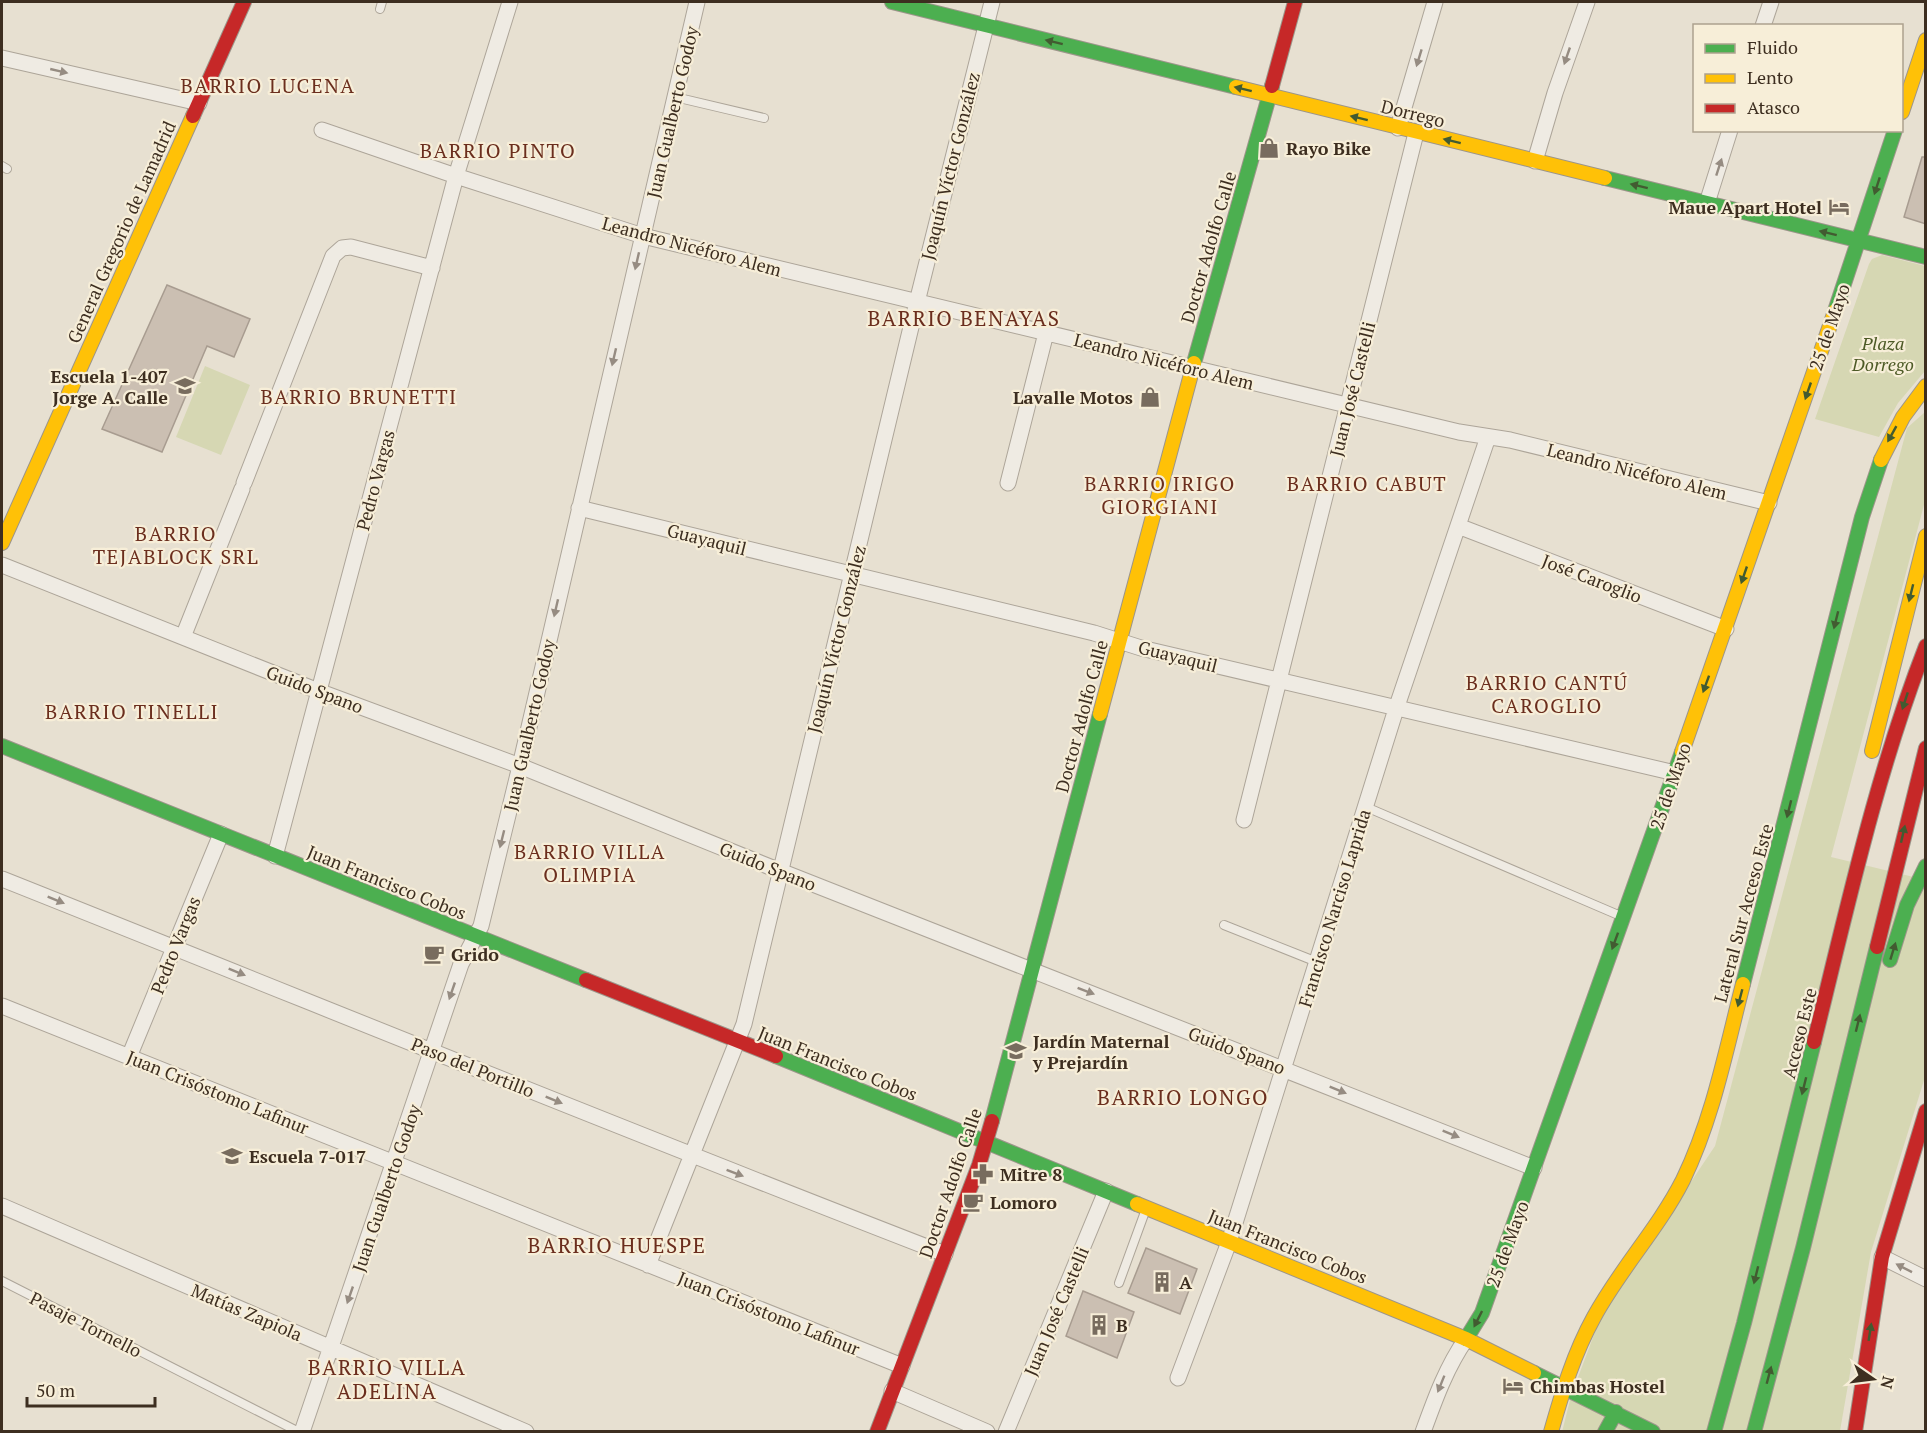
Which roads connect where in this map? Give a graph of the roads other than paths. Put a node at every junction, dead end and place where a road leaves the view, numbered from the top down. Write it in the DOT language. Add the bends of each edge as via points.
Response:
graph roads {
  1 [pos="244,2"];
  2 [pos="510,2"];
  3 [pos="697,2"];
  4 [pos="892,2"];
  5 [pos="992,2"];
  6 [pos="1295,2"];
  7 [pos="1435,2"];
  8 [pos="1587,2"];
  9 [pos="1771,2"];
  10 [pos="985,24"];
  11 [pos="1764,24"];
  12 [pos="1926,39"];
  13 [pos="2,58"];
  14 [pos="1269,95"];
  15 [pos="675,97"];
  16 [pos="199,103"];
  17 [pos="1903,109"];
  18 [pos="764,118"];
  19 [pos="1398,128"];
  20 [pos="322,130"];
  21 [pos="1729,132"];
  22 [pos="1894,132"];
  23 [pos="1416,133"];
  24 [pos="1535,161"];
  25 [pos="456,176"];
  26 [pos="1707,203"];
  27 [pos="643,236"];
  28 [pos="1859,241"];
  29 [pos="1926,258"];
  30 [pos="432,268"];
  31 [pos="917,302"];
  32 [pos="1046,333"];
  33 [pos="1193,368"];
  34 [pos="1926,386"];
  35 [pos="1347,405"];
  36 [pos="1488,437"];
  37 [pos="1008,483"];
  38 [pos="1769,503"];
  39 [pos="579,508"];
  40 [pos="1458,526"];
  41 [pos="1926,536"];
  42 [pos="2,543"];
  43 [pos="2,565"];
  44 [pos="852,574"];
  45 [pos="1726,629"];
  46 [pos="183,637"];
  47 [pos="1120,642"];
  48 [pos="1926,646"];
  49 [pos="1279,681"];
  50 [pos="318,691"];
  51 [pos="1396,709"];
  52 [pos="2,746"];
  53 [pos="1926,748"];
  54 [pos="520,766"];
  55 [pos="1675,773"];
  56 [pos="1366,807"];
  57 [pos="1244,820"];
  58 [pos="221,834"];
  59 [pos="275,856"];
  60 [pos="1926,866"];
  61 [pos="780,871"];
  62 [pos="2,879"];
  63 [pos="1623,917"];
  64 [pos="1224,925"];
  65 [pos="1844,927"];
  66 [pos="476,938"];
  67 [pos="174,947"];
  68 [pos="1317,962"];
  69 [pos="1888,968"];
  70 [pos="1032,969"];
  71 [pos="1878,1002"];
  72 [pos="2,1006"];
  73 [pos="738,1041"];
  74 [pos="432,1050"];
  75 [pos="129,1057"];
  76 [pos="1284,1068"];
  77 [pos="1926,1111"];
  78 [pos="986,1143"];
  79 [pos="691,1156"];
  80 [pos="395,1162"];
  81 [pos="1534,1168"];
  82 [pos="1106,1191"];
  83 [pos="2,1206"];
  84 [pos="1146,1208"];
  85 [pos="1229,1242"];
  86 [pos="1803,1248"];
  87 [pos="945,1254"];
  88 [pos="1882,1257"];
  89 [pos="648,1265"];
  90 [pos="1926,1279"];
  91 [pos="2,1281"];
  92 [pos="1119,1283"];
  93 [pos="1466,1339"];
  94 [pos="332,1348"];
  95 [pos="902,1366"];
  96 [pos="1178,1378"];
  97 [pos="1564,1386"];
  98 [pos="892,1391"];
  99 [pos="1616,1412"];
  100 [pos="301,1431"];
  101 [pos="526,1431"];
  102 [pos="877,1431"];
  103 [pos="987,1431"];
  104 [pos="1006,1431"];
  105 [pos="1423,1431"];
  106 [pos="1551,1431"];
  107 [pos="1605,1431"];
  108 [pos="1653,1431"];
  109 [pos="1714,1431"];
  110 [pos="1754,1431"];
  111 [pos="1855,1431"];
  1 -- 16 [label="main road, General Gregorio de Lamadrid"];
  2 -- 25 [label="street, Pedro Vargas"];
  3 -- 15 [label="street, Juan Gualberto Godoy"];
  4 -- 10 [label="main road, Dorrego"];
  5 -- 10 [label="street, Joaquín Víctor González"];
  6 -- 14 [label="main road, Doctor Adolfo Calle"];
  7 -- 19 [label="street, one-way"];
  8 -- 24 [label="street, one-way"];
  9 -- 11 [label="street"];
  14 -- 10 [label="main road, Dorrego, one-way"];
  10 -- 31 [label="street, Joaquín Víctor González"];
  12 -- 17 [label="main road"];
  13 -- 16 [label="street, one-way"];
  19 -- 14 [label="main road, Dorrego, one-way"];
  14 -- 33 [label="main road, Doctor Adolfo Calle"];
  15 -- 18 [label="lane"];
  15 -- 27 [label="street, Juan Gualberto Godoy"];
  16 -- 42 [label="main road, General Gregorio de Lamadrid"];
  19 -- 23 [label="main road, Dorrego"];
  20 -- 25 [label="street, Leandro Nicéforo Alem"];
  26 -- 21 [label="street, one-way"];
  22 -- 28 [label="main road, 25 de Mayo, one-way"];
  24 -- 23 [label="main road, Dorrego, one-way"];
  23 -- 35 [label="street, Juan José Castelli"];
  26 -- 24 [label="main road, Dorrego, one-way"];
  25 -- 27 [label="street, Leandro Nicéforo Alem"];
  25 -- 30 [label="street, Pedro Vargas"];
  28 -- 26 [label="main road, Dorrego, one-way"];
  27 -- 31 [label="street, Leandro Nicéforo Alem"];
  27 -- 39 [label="street, Juan Gualberto Godoy, one-way"];
  28 -- 29 [label="main road, Dorrego"];
  28 -- 38 [label="main road, 25 de Mayo, one-way"];
  30 -- 46 [label="street" via="351,247 342,248 333,256"];
  30 -- 50 [label="street, Pedro Vargas"];
  31 -- 32 [label="street, Leandro Nicéforo Alem"];
  31 -- 44 [label="street, Joaquín Víctor González"];
  32 -- 33 [label="street, Leandro Nicéforo Alem"];
  32 -- 37 [label="street"];
  33 -- 35 [label="street, Leandro Nicéforo Alem"];
  33 -- 47 [label="main road, Doctor Adolfo Calle"];
  34 -- 97 [label="main road, Lateral Sur Acceso Este, one-way" via="1907,408 1876,468 1708,1119 1694,1159 1673,1199 1595,1315"];
  35 -- 36 [label="street, Leandro Nicéforo Alem"];
  35 -- 49 [label="street, Juan José Castelli"];
  36 -- 38 [label="street, Leandro Nicéforo Alem"];
  36 -- 40 [label="street, Francisco Narciso Laprida"];
  38 -- 45 [label="main road, 25 de Mayo, one-way"];
  39 -- 44 [label="street, Guayaquil"];
  39 -- 54 [label="street, Juan Gualberto Godoy, one-way"];
  40 -- 45 [label="street, José Caroglio"];
  40 -- 51 [label="street, Francisco Narciso Laprida"];
  41 -- 65 [label="main road, one-way" via="1873,746"];
  43 -- 46 [label="street, Guido Spano"];
  44 -- 47 [label="street, Guayaquil"];
  44 -- 61 [label="street, Joaquín Víctor González"];
  45 -- 55 [label="main road, 25 de Mayo, one-way"];
  46 -- 50 [label="street, Guido Spano"];
  47 -- 49 [label="street, Guayaquil"];
  47 -- 70 [label="main road, Doctor Adolfo Calle"];
  48 -- 65 [label="main road, Acceso Este, one-way" via="1887,757"];
  49 -- 51 [label="street, Guayaquil"];
  49 -- 57 [label="street, Juan José Castelli"];
  50 -- 54 [label="street, Guido Spano"];
  50 -- 59 [label="street, Pedro Vargas"];
  51 -- 55 [label="street, Guayaquil"];
  51 -- 56 [label="street, Francisco Narciso Laprida"];
  52 -- 58 [label="main road, Juan Francisco Cobos"];
  86 -- 53 [label="main road, one-way"];
  54 -- 61 [label="street, Guido Spano"];
  54 -- 66 [label="street, Juan Gualberto Godoy, one-way"];
  55 -- 63 [label="main road, 25 de Mayo"];
  56 -- 63 [label="lane"];
  56 -- 68 [label="street, Francisco Narciso Laprida"];
  58 -- 59 [label="main road, Juan Francisco Cobos"];
  58 -- 67 [label="street, Pedro Vargas"];
  59 -- 66 [label="main road, Juan Francisco Cobos"];
  69 -- 60 [label="main road, one-way" via="1907,905"];
  61 -- 70 [label="street, Guido Spano"];
  61 -- 73 [label="street, Joaquín Víctor González"];
  62 -- 67 [label="street, Paso del Portillo, one-way"];
  63 -- 81 [label="main road, 25 de Mayo, one-way"];
  64 -- 68 [label="lane"];
  65 -- 109 [label="main road, Acceso Este, one-way"];
  66 -- 73 [label="main road, Juan Francisco Cobos"];
  66 -- 74 [label="street, Juan Gualberto Godoy, one-way" via="461,964"];
  67 -- 74 [label="street, Paso del Portillo, one-way"];
  67 -- 75 [label="street, Pedro Vargas"];
  68 -- 76 [label="street, Francisco Narciso Laprida"];
  70 -- 76 [label="street, Guido Spano, one-way"];
  70 -- 78 [label="main road, Doctor Adolfo Calle"];
  71 -- 86 [label="main road"];
  72 -- 75 [label="street, Juan Crisóstomo Lafinur"];
  73 -- 78 [label="main road, Juan Francisco Cobos"];
  73 -- 79 [label="street, Joaquín Víctor González"];
  74 -- 79 [label="street, Paso del Portillo, one-way"];
  74 -- 80 [label="street, Juan Gualberto Godoy"];
  75 -- 80 [label="street, Juan Crisóstomo Lafinur"];
  76 -- 81 [label="street, Guido Spano, one-way"];
  76 -- 85 [label="street, Francisco Narciso Laprida"];
  77 -- 88 [label="main road"];
  78 -- 82 [label="main road, Juan Francisco Cobos"];
  78 -- 87 [label="main road, Doctor Adolfo Calle"];
  79 -- 87 [label="street, Paso del Portillo, one-way"];
  79 -- 89 [label="street, Joaquín Víctor González"];
  80 -- 89 [label="street, Juan Crisóstomo Lafinur"];
  80 -- 94 [label="street, Juan Gualberto Godoy, one-way"];
  81 -- 93 [label="main road, 25 de Mayo, one-way" via="1482,1313"];
  82 -- 84 [label="main road, Juan Francisco Cobos"];
  82 -- 104 [label="street, Juan José Castelli"];
  83 -- 94 [label="street, Matías Zapiola"];
  84 -- 85 [label="main road, Juan Francisco Cobos"];
  84 -- 92 [label="lane"];
  85 -- 93 [label="main road, Juan Francisco Cobos"];
  85 -- 96 [label="street, Francisco Narciso Laprida"];
  110 -- 86 [label="main road, one-way"];
  87 -- 95 [label="main road, Doctor Adolfo Calle"];
  90 -- 88 [label="street, one-way"];
  111 -- 88 [label="main road, one-way"];
  89 -- 95 [label="street, Juan Crisóstomo Lafinur"];
  91 -- 100 [label="lane, Pasaje Tornello"];
  93 -- 97 [label="main road, Juan Francisco Cobos"];
  93 -- 105 [label="street, 25 de Mayo, one-way" via="1453,1357"];
  94 -- 100 [label="street, Juan Gualberto Godoy"];
  94 -- 101 [label="street, Matías Zapiola"];
  95 -- 98 [label="main road, Doctor Adolfo Calle"];
  97 -- 99 [label="main road, Juan Francisco Cobos"];
  97 -- 106 [label="main road, Lateral Sur Acceso Este"];
  98 -- 102 [label="main road, Doctor Adolfo Calle"];
  98 -- 103 [label="street"];
  99 -- 107 [label="main road"];
  99 -- 108 [label="main road, Juan Francisco Cobos"];
}
